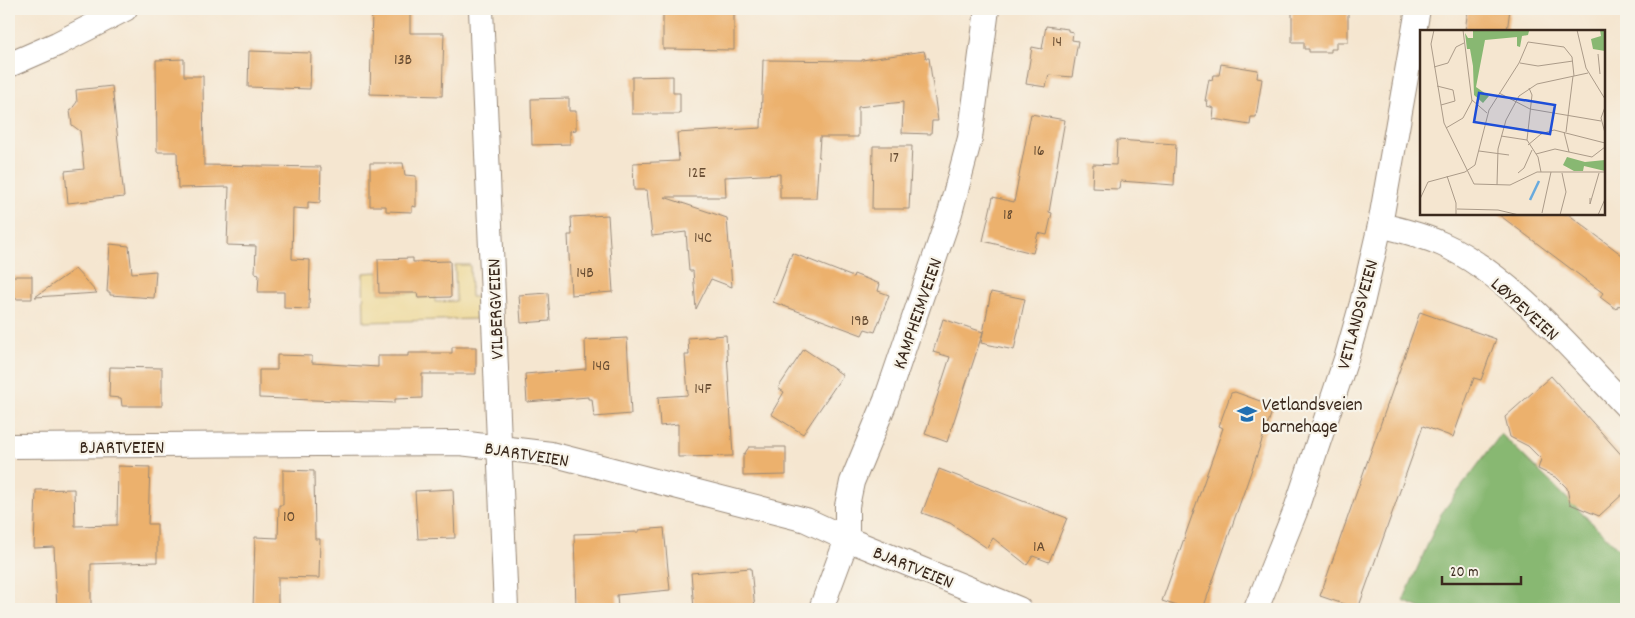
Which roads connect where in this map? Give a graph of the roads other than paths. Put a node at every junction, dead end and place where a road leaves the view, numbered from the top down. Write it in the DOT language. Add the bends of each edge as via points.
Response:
graph roads {
  1 [pos="124,9"];
  2 [pos="481,9"];
  3 [pos="987,9"];
  4 [pos="1418,9"];
  5 [pos="9,65"];
  6 [pos="1380,225"];
  7 [pos="1626,406"];
  8 [pos="9,446"];
  9 [pos="500,447"];
  10 [pos="847,539"];
  11 [pos="506,609"];
  12 [pos="822,609"];
  13 [pos="1019,609"];
  14 [pos="1256,609"];
  1 -- 5 [label="street"];
  2 -- 9 [label="street, VILBERGVEIEN"];
  3 -- 10 [label="street, KAMPHEIMVEIEN" via="978,90 966,156 917,314 852,482 847,506"];
  4 -- 6 [label="street, VETLANDSVEIEN"];
  6 -- 7 [label="street, LØYPEVEIEN" via="1415,234 1455,250 1509,288"];
  6 -- 14 [label="street, VETLANDSVEIEN" via="1347,356 1295,512"];
  8 -- 9 [label="street, BJARTVEIEN" via="233,446 354,442 460,443"];
  9 -- 10 [label="street, BJARTVEIEN" via="551,454 797,517"];
  9 -- 11 [label="street, VILBERGVEIEN"];
  10 -- 12 [label="street, KAMPHEIMVEIEN"];
  10 -- 13 [label="street, BJARTVEIEN"];
}
